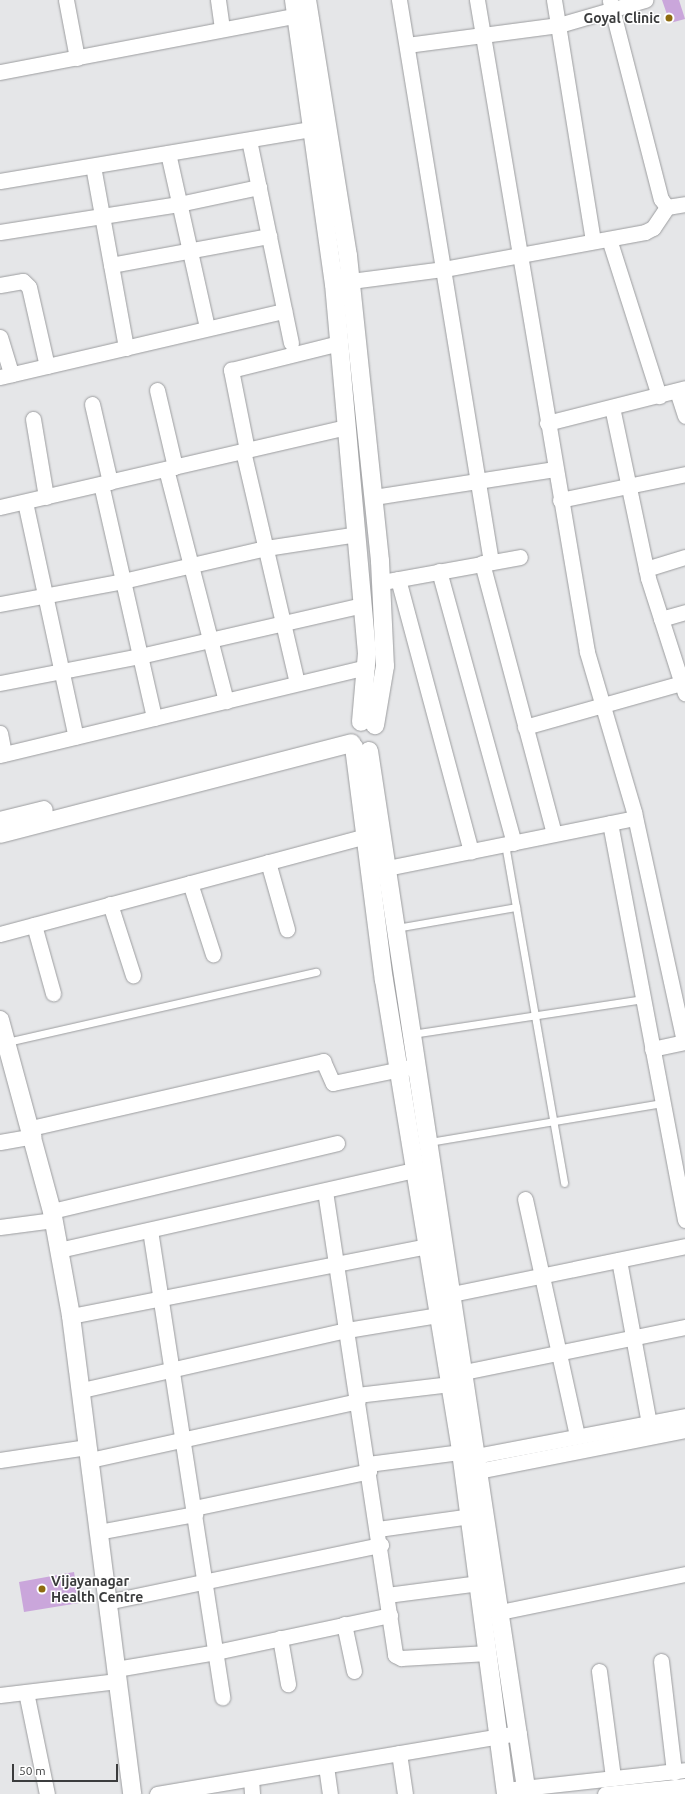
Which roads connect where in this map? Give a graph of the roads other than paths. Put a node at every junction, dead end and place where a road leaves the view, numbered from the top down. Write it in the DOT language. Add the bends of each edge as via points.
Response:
graph roads {
  1 [pos="66,0"];
  2 [pos="218,0"];
  3 [pos="400,0"];
  4 [pos="476,0"];
  5 [pos="554,0"];
  6 [pos="646,0"];
  7 [pos="611,5"];
  8 [pos="302,7"];
  9 [pos="559,25"];
  10 [pos="222,29"];
  11 [pos="482,36"];
  12 [pos="407,45"];
  13 [pos="77,58"];
  14 [pos="0,72"];
  15 [pos="311,129"];
  16 [pos="249,140"];
  17 [pos="168,153"];
  18 [pos="93,166"];
  19 [pos="0,181"];
  20 [pos="259,188"];
  21 [pos="179,204"];
  22 [pos="685,204"];
  23 [pos="667,207"];
  24 [pos="102,216"];
  25 [pos="0,232"];
  26 [pos="269,236"];
  27 [pos="609,239"];
  28 [pos="593,241"];
  29 [pos="190,251"];
  30 [pos="519,254"];
  31 [pos="111,265"];
  32 [pos="444,269"];
  33 [pos="351,281"];
  34 [pos="0,285"];
  35 [pos="284,311"];
  36 [pos="207,328"];
  37 [pos="0,337"];
  38 [pos="291,343"];
  39 [pos="339,343"];
  40 [pos="126,348"];
  41 [pos="47,366"];
  42 [pos="5,375"];
  43 [pos="156,390"];
  44 [pos="681,390"];
  45 [pos="659,396"];
  46 [pos="92,404"];
  47 [pos="612,407"];
  48 [pos="685,416"];
  49 [pos="33,419"];
  50 [pos="547,423"];
  51 [pos="347,427"];
  52 [pos="245,451"];
  53 [pos="170,468"];
  54 [pos="555,470"];
  55 [pos="685,474"];
  56 [pos="105,483"];
  57 [pos="478,483"];
  58 [pos="629,487"];
  59 [pos="46,497"];
  60 [pos="374,497"];
  61 [pos="560,500"];
  62 [pos="25,502"];
  63 [pos="0,507"];
  64 [pos="357,534"];
  65 [pos="266,548"];
  66 [pos="520,557"];
  67 [pos="685,557"];
  68 [pos="486,563"];
  69 [pos="191,566"];
  70 [pos="646,569"];
  71 [pos="438,571"];
  72 [pos="390,580"];
  73 [pos="123,581"];
  74 [pos="45,594"];
  75 [pos="0,604"];
  76 [pos="363,605"];
  77 [pos="685,612"];
  78 [pos="661,619"];
  79 [pos="283,624"];
  80 [pos="211,640"];
  81 [pos="140,656"];
  82 [pos="367,667"];
  83 [pos="62,670"];
  84 [pos="0,683"];
  85 [pos="297,684"];
  86 [pos="683,688"];
  87 [pos="226,701"];
  88 [pos="603,706"];
  89 [pos="154,718"];
  90 [pos="525,727"];
  91 [pos="0,732"];
  92 [pos="76,737"];
  93 [pos="360,737"];
  94 [pos="2,755"];
  95 [pos="635,818"];
  96 [pos="0,821"];
  97 [pos="610,823"];
  98 [pos="0,834"];
  99 [pos="554,834"];
  100 [pos="365,836"];
  101 [pos="510,843"];
  102 [pos="471,851"];
  103 [pos="268,862"];
  104 [pos="387,868"];
  105 [pos="190,883"];
  106 [pos="110,904"];
  107 [pos="516,907"];
  108 [pos="34,924"];
  109 [pos="287,928"];
  110 [pos="396,928"];
  111 [pos="0,934"];
  112 [pos="213,954"];
  113 [pos="316,972"];
  114 [pos="133,975"];
  115 [pos="53,993"];
  116 [pos="643,999"];
  117 [pos="535,1014"];
  118 [pos="0,1020"];
  119 [pos="412,1034"];
  120 [pos="7,1042"];
  121 [pos="685,1042"];
  122 [pos="652,1049"];
  123 [pos="417,1065"];
  124 [pos="399,1070"];
  125 [pos="662,1103"];
  126 [pos="553,1121"];
  127 [pos="32,1132"];
  128 [pos="0,1142"];
  129 [pos="428,1142"];
  130 [pos="337,1143"];
  131 [pos="415,1170"];
  132 [pos="564,1183"];
  133 [pos="325,1191"];
  134 [pos="525,1199"];
  135 [pos="53,1215"];
  136 [pos="685,1220"];
  137 [pos="0,1227"];
  138 [pos="150,1230"];
  139 [pos="428,1246"];
  140 [pos="685,1246"];
  141 [pos="59,1250"];
  142 [pos="619,1260"];
  143 [pos="336,1261"];
  144 [pos="542,1277"];
  145 [pos="452,1294"];
  146 [pos="161,1298"];
  147 [pos="439,1315"];
  148 [pos="71,1316"];
  149 [pos="685,1327"];
  150 [pos="347,1330"];
  151 [pos="633,1338"];
  152 [pos="558,1354"];
  153 [pos="172,1371"];
  154 [pos="464,1372"];
  155 [pos="450,1384"];
  156 [pos="82,1390"];
  157 [pos="358,1398"];
  158 [pos="685,1416"];
  159 [pos="649,1423"];
  160 [pos="685,1430"];
  161 [pos="576,1436"];
  162 [pos="184,1441"];
  163 [pos="88,1454"];
  164 [pos="0,1460"];
  165 [pos="469,1462"];
  166 [pos="369,1468"];
  167 [pos="195,1511"];
  168 [pos="470,1516"];
  169 [pos="378,1529"];
  170 [pos="98,1532"];
  171 [pos="381,1545"];
  172 [pos="685,1574"];
  173 [pos="206,1580"];
  174 [pos="479,1583"];
  175 [pos="387,1596"];
  176 [pos="107,1602"];
  177 [pos="500,1612"];
  178 [pos="390,1614"];
  179 [pos="344,1624"];
  180 [pos="280,1638"];
  181 [pos="216,1652"];
  182 [pos="488,1653"];
  183 [pos="661,1661"];
  184 [pos="599,1671"];
  185 [pos="354,1672"];
  186 [pos="116,1675"];
  187 [pos="288,1684"];
  188 [pos="26,1692"];
  189 [pos="0,1695"];
  190 [pos="222,1697"];
  191 [pos="519,1733"];
  192 [pos="499,1735"];
  193 [pos="399,1753"];
  194 [pos="326,1766"];
  195 [pos="679,1771"];
  196 [pos="251,1779"];
  197 [pos="685,1786"];
  198 [pos="611,1790"];
  199 [pos="527,1791"];
  200 [pos="506,1792"];
  201 [pos="47,1794"];
  202 [pos="132,1794"];
  203 [pos="157,1794"];
  204 [pos="252,1794"];
  205 [pos="330,1794"];
  206 [pos="404,1794"];
  1 -- 13 [label="street"];
  2 -- 10 [label="street"];
  3 -- 12 [label="street"];
  4 -- 11 [label="street"];
  5 -- 9 [label="street"];
  6 -- 7 [label="street"];
  7 -- 9 [label="street"];
  7 -- 23 [label="street" via="661,199"];
  8 -- 10 [label="street"];
  8 -- 15 [label="street"];
  8 -- 33 [label="street"];
  9 -- 11 [label="street"];
  9 -- 28 [label="street"];
  10 -- 13 [label="street"];
  11 -- 12 [label="street"];
  11 -- 30 [label="street"];
  12 -- 32 [label="street"];
  13 -- 14 [label="street"];
  15 -- 16 [label="street"];
  15 -- 39 [label="street" via="334,284"];
  16 -- 17 [label="street"];
  16 -- 20 [label="street"];
  17 -- 18 [label="street"];
  17 -- 21 [label="street"];
  18 -- 19 [label="street"];
  18 -- 24 [label="street"];
  20 -- 21 [label="street"];
  20 -- 26 [label="street"];
  21 -- 24 [label="street"];
  21 -- 29 [label="street"];
  22 -- 23 [label="street"];
  23 -- 27 [label="street" via="650,231"];
  24 -- 25 [label="street"];
  24 -- 31 [label="street"];
  26 -- 29 [label="street"];
  26 -- 35 [label="street"];
  27 -- 28 [label="street"];
  27 -- 45 [label="street"];
  28 -- 30 [label="street"];
  29 -- 31 [label="street"];
  29 -- 36 [label="street"];
  30 -- 32 [label="street"];
  30 -- 50 [label="street"];
  31 -- 40 [label="street"];
  32 -- 33 [label="street"];
  32 -- 57 [label="street"];
  33 -- 60 [label="street"];
  34 -- 41 [label="street" via="23,281 29,287"];
  35 -- 36 [label="street"];
  35 -- 38 [label="street"];
  36 -- 40 [label="street"];
  37 -- 42 [label="street"];
  39 -- 51 [label="street"];
  39 -- 52 [label="street" via="231,370"];
  40 -- 41 [label="street"];
  41 -- 42 [label="street"];
  43 -- 53 [label="street"];
  44 -- 45 [label="street"];
  44 -- 48 [label="street"];
  45 -- 47 [label="street"];
  46 -- 56 [label="street"];
  47 -- 50 [label="street"];
  47 -- 58 [label="street"];
  49 -- 59 [label="street"];
  50 -- 54 [label="street"];
  51 -- 52 [label="street"];
  51 -- 64 [label="street"];
  52 -- 53 [label="street"];
  52 -- 65 [label="street"];
  53 -- 56 [label="street"];
  53 -- 69 [label="street"];
  54 -- 57 [label="street"];
  54 -- 61 [label="street"];
  55 -- 58 [label="street"];
  56 -- 59 [label="street"];
  56 -- 73 [label="street"];
  57 -- 60 [label="street"];
  57 -- 68 [label="street"];
  58 -- 61 [label="street"];
  58 -- 70 [label="street"];
  59 -- 62 [label="street"];
  60 -- 72 [label="street"];
  61 -- 88 [label="street" via="587,652"];
  62 -- 63 [label="street"];
  62 -- 74 [label="street"];
  64 -- 65 [label="street"];
  64 -- 76 [label="street"];
  65 -- 69 [label="street"];
  65 -- 79 [label="street"];
  66 -- 68 [label="street"];
  67 -- 70 [label="street"];
  68 -- 71 [label="street"];
  68 -- 90 [label="street"];
  69 -- 73 [label="street"];
  69 -- 80 [label="street"];
  70 -- 78 [label="street"];
  71 -- 72 [label="street"];
  71 -- 101 [label="street"];
  72 -- 93 [label="street" via="385,666"];
  72 -- 102 [label="street"];
  73 -- 74 [label="street"];
  73 -- 81 [label="street"];
  74 -- 75 [label="street"];
  74 -- 83 [label="street"];
  76 -- 79 [label="street"];
  76 -- 82 [label="street"];
  77 -- 78 [label="street"];
  78 -- 86 [label="street"];
  79 -- 80 [label="street"];
  79 -- 85 [label="street"];
  80 -- 81 [label="street"];
  80 -- 87 [label="street"];
  81 -- 83 [label="street"];
  81 -- 89 [label="street"];
  82 -- 85 [label="street"];
  82 -- 93 [label="street"];
  83 -- 84 [label="street"];
  83 -- 92 [label="street"];
  85 -- 87 [label="street"];
  86 -- 88 [label="street"];
  87 -- 89 [label="street"];
  88 -- 90 [label="street"];
  88 -- 95 [label="street"];
  89 -- 92 [label="street"];
  90 -- 99 [label="street"];
  91 -- 94 [label="street"];
  92 -- 94 [label="street"];
  93 -- 96 [label="street"];
  93 -- 98 [label="street"];
  93 -- 100 [label="street"];
  93 -- 104 [label="street"];
  95 -- 97 [label="street"];
  95 -- 121 [label="street"];
  97 -- 99 [label="street"];
  97 -- 116 [label="street"];
  99 -- 101 [label="street"];
  100 -- 103 [label="street"];
  100 -- 124 [label="street"];
  101 -- 102 [label="street"];
  101 -- 107 [label="lane"];
  102 -- 104 [label="street"];
  103 -- 105 [label="street"];
  103 -- 109 [label="street"];
  104 -- 110 [label="street"];
  105 -- 106 [label="street"];
  105 -- 112 [label="street"];
  106 -- 108 [label="street"];
  106 -- 114 [label="street"];
  107 -- 110 [label="lane"];
  107 -- 117 [label="lane"];
  108 -- 111 [label="street"];
  108 -- 115 [label="street"];
  110 -- 119 [label="street"];
  113 -- 120 [label="lane"];
  116 -- 117 [label="lane"];
  116 -- 122 [label="street"];
  117 -- 119 [label="lane"];
  117 -- 126 [label="lane"];
  118 -- 120 [label="street"];
  119 -- 123 [label="street"];
  120 -- 127 [label="street"];
  121 -- 122 [label="street"];
  122 -- 125 [label="street"];
  123 -- 124 [label="street"];
  123 -- 129 [label="street"];
  124 -- 127 [label="street" via="332,1083 323,1061"];
  124 -- 131 [label="street"];
  125 -- 126 [label="lane"];
  125 -- 136 [label="street"];
  126 -- 129 [label="lane"];
  126 -- 132 [label="lane"];
  127 -- 128 [label="street"];
  127 -- 135 [label="street"];
  129 -- 145 [label="street"];
  130 -- 135 [label="street"];
  131 -- 133 [label="street"];
  131 -- 139 [label="street"];
  133 -- 138 [label="street"];
  133 -- 143 [label="street"];
  134 -- 144 [label="street"];
  135 -- 137 [label="street"];
  135 -- 141 [label="street"];
  138 -- 141 [label="street"];
  138 -- 146 [label="street"];
  139 -- 143 [label="street"];
  139 -- 147 [label="street"];
  140 -- 142 [label="street"];
  141 -- 148 [label="street"];
  142 -- 144 [label="street"];
  142 -- 151 [label="street"];
  143 -- 146 [label="street"];
  143 -- 150 [label="street"];
  144 -- 145 [label="street"];
  144 -- 152 [label="street"];
  145 -- 154 [label="street"];
  146 -- 148 [label="street"];
  146 -- 153 [label="street"];
  147 -- 150 [label="street"];
  147 -- 155 [label="street"];
  148 -- 156 [label="street"];
  149 -- 151 [label="street"];
  150 -- 153 [label="street"];
  150 -- 157 [label="street"];
  151 -- 152 [label="street"];
  151 -- 159 [label="street"];
  152 -- 154 [label="street"];
  152 -- 161 [label="street"];
  153 -- 156 [label="street"];
  153 -- 162 [label="street"];
  154 -- 165 [label="street"];
  155 -- 157 [label="street"];
  155 -- 165 [label="street"];
  156 -- 163 [label="street"];
  157 -- 162 [label="street"];
  157 -- 166 [label="street"];
  158 -- 159 [label="street"];
  159 -- 161 [label="street"];
  160 -- 165 [label="street"];
  161 -- 165 [label="street"];
  162 -- 163 [label="street"];
  162 -- 167 [label="street"];
  163 -- 164 [label="street"];
  163 -- 170 [label="street"];
  165 -- 166 [label="street"];
  165 -- 168 [label="street"];
  165 -- 177 [label="street"];
  166 -- 167 [label="street"];
  166 -- 169 [label="street"];
  167 -- 170 [label="street"];
  167 -- 173 [label="street"];
  168 -- 169 [label="street"];
  168 -- 174 [label="street"];
  169 -- 171 [label="street"];
  170 -- 176 [label="street"];
  171 -- 173 [label="street"];
  171 -- 175 [label="street"];
  172 -- 177 [label="street"];
  173 -- 176 [label="street"];
  173 -- 181 [label="street"];
  174 -- 175 [label="street"];
  174 -- 182 [label="street"];
  175 -- 178 [label="street"];
  176 -- 186 [label="street"];
  177 -- 191 [label="street"];
  178 -- 179 [label="street"];
  178 -- 182 [label="street" via="398,1657"];
  179 -- 180 [label="street"];
  179 -- 185 [label="street"];
  180 -- 181 [label="street"];
  180 -- 187 [label="street"];
  181 -- 186 [label="street"];
  181 -- 190 [label="street"];
  182 -- 192 [label="street"];
  183 -- 195 [label="street"];
  184 -- 198 [label="street"];
  186 -- 188 [label="street"];
  186 -- 202 [label="street"];
  188 -- 189 [label="street"];
  188 -- 201 [label="street"];
  191 -- 192 [label="street"];
  191 -- 199 [label="street"];
  192 -- 193 [label="street"];
  192 -- 200 [label="street"];
  193 -- 194 [label="street"];
  193 -- 206 [label="street"];
  194 -- 196 [label="street"];
  194 -- 205 [label="street"];
  195 -- 198 [label="street"];
  196 -- 203 [label="street"];
  196 -- 204 [label="street"];
  197 -- 198 [label="street"];
  198 -- 199 [label="street"];
  199 -- 200 [label="street"];
}
